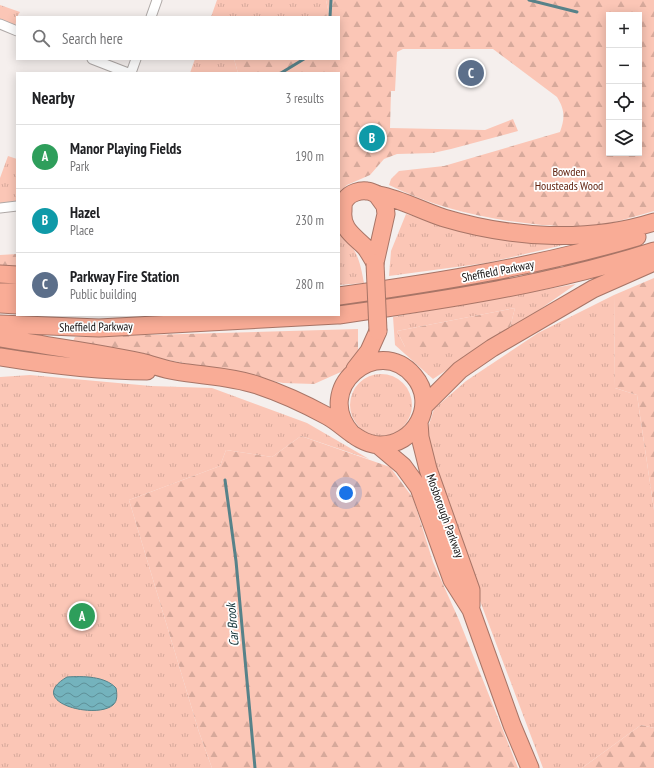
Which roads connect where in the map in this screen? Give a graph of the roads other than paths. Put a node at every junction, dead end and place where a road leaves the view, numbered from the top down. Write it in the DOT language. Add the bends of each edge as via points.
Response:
graph roads {
  1 [pos="157,0"];
  2 [pos="151,16"];
  3 [pos="0,24"];
  4 [pos="16,31"];
  5 [pos="95,60"];
  6 [pos="136,60"];
  7 [pos="125,72"];
  8 [pos="131,72"];
  9 [pos="377,195"];
  10 [pos="342,205"];
  11 [pos="16,206"];
  12 [pos="0,208"];
  13 [pos="654,222"];
  14 [pos="654,232"];
  15 [pos="654,251"];
  16 [pos="376,262"];
  17 [pos="654,262"];
  18 [pos="0,274"];
  19 [pos="16,275"];
  20 [pos="0,292"];
  21 [pos="16,292"];
  22 [pos="340,296"];
  23 [pos="0,304"];
  24 [pos="16,305"];
  25 [pos="340,315"];
  26 [pos="320,316"];
  27 [pos="0,324"];
  28 [pos="378,331"];
  29 [pos="0,338"];
  30 [pos="0,357"];
  31 [pos="389,362"];
  32 [pos="355,369"];
  33 [pos="175,371"];
  34 [pos="421,414"];
  35 [pos="352,434"];
  36 [pos="378,445"];
  37 [pos="471,610"];
  38 [pos="530,768"];
  1 -- 2 [label="street"];
  3 -- 4 [label="street"];
  5 -- 7 [label="street"];
  6 -- 8 [label="street"];
  9 -- 10 [label="highway" via="360,191 351,194"];
  9 -- 13 [label="highway" via="390,197 459,223 513,233 583,235 631,229"];
  9 -- 16 [label="highway" via="386,214"];
  10 -- 16 [label="highway" via="346,229 366,248"];
  11 -- 12 [label="street"];
  14 -- 22 [label="highway, Sheffield Parkway" via="523,266 440,282"];
  15 -- 25 [label="highway, Sheffield Parkway" via="605,266 526,284 441,301"];
  16 -- 28 [label="highway, bridge"];
  17 -- 34 [label="highway" via="593,289 492,348 460,370"];
  18 -- 19 [label="highway"];
  20 -- 21 [label="highway"];
  23 -- 24 [label="highway"];
  26 -- 27 [label="highway, Sheffield Parkway" via="99,328"];
  28 -- 31 [label="highway" via="382,353"];
  28 -- 32 [label="highway" via="369,351"];
  29 -- 33 [label="highway" via="140,362"];
  30 -- 33 [label="highway" via="113,371"];
  31 -- 32 [label="highway" via="375,362"];
  31 -- 34 [label="highway" via="399,365 413,375 422,389"];
  32 -- 35 [label="highway" via="344,384 340,396 343,420"];
  33 -- 35 [label="highway" via="225,377 257,385 302,403"];
  34 -- 36 [label="highway" via="415,430 402,440"];
  34 -- 37 [label="highway, Mosborough Parkway" via="420,437 428,468 471,590"];
  35 -- 36 [label="highway" via="370,444"];
  36 -- 37 [label="highway, Mosborough Parkway" via="403,466 419,488 452,580"];
  37 -- 38 [label="highway, Mosborough Parkway" via="512,726"];
}
